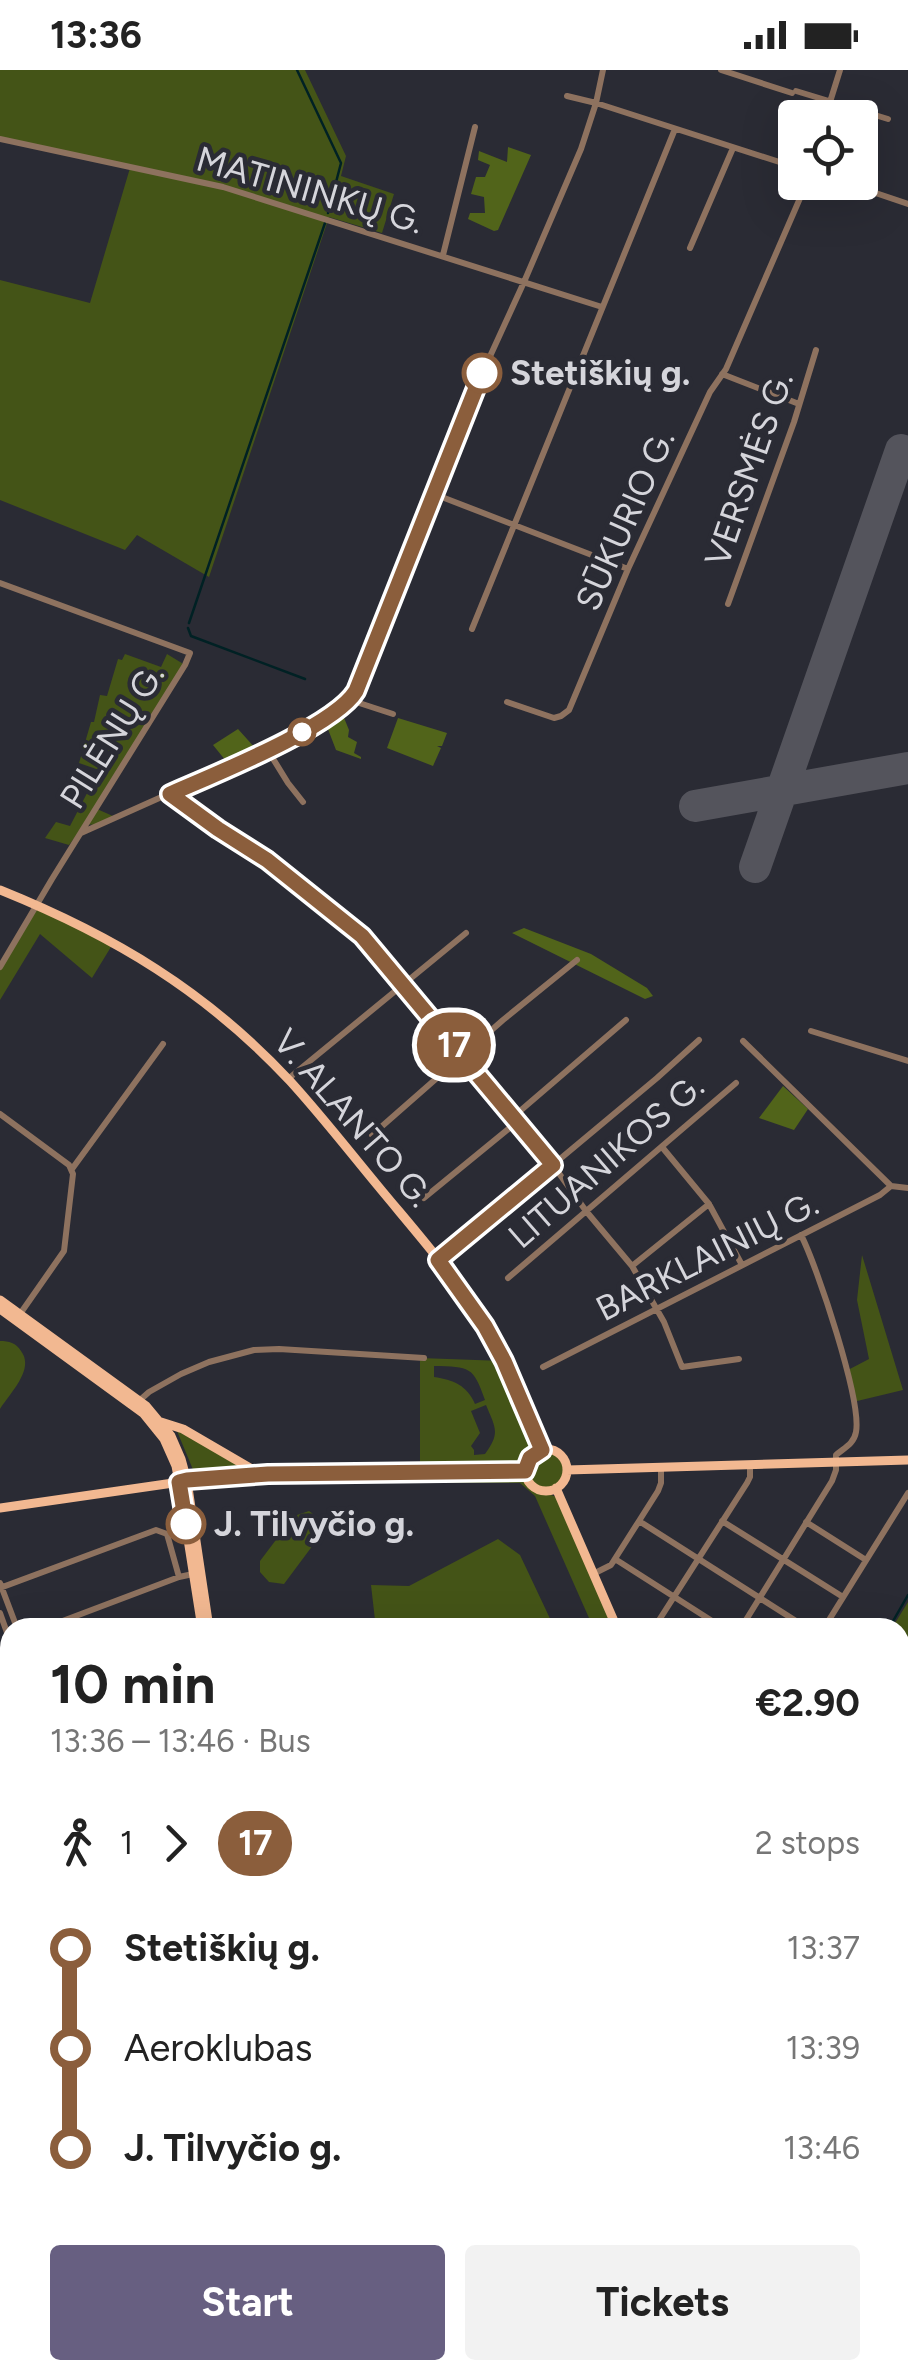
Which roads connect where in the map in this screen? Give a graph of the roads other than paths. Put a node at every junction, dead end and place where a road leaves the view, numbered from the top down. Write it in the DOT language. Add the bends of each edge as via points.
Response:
graph roads {
  1 [pos="603,70"];
  2 [pos="721,70"];
  3 [pos="840,70"];
  4 [pos="568,96"];
  5 [pos="820,100"];
  6 [pos="831,100"];
  7 [pos="596,103"];
  8 [pos="878,116"];
  9 [pos="888,119"];
  10 [pos="475,126"];
  11 [pos="676,129"];
  12 [pos="0,140"];
  13 [pos="733,147"];
  14 [pos="778,162"];
  15 [pos="878,194"];
  16 [pos="800,200"];
  17 [pos="908,204"];
  18 [pos="690,248"];
  19 [pos="443,255"];
  20 [pos="524,282"];
  21 [pos="602,307"];
  22 [pos="816,350"];
  23 [pos="722,374"];
  24 [pos="799,404"];
  25 [pos="433,494"];
  26 [pos="514,525"];
  27 [pos="628,569"];
  28 [pos="0,583"];
  29 [pos="728,604"];
  30 [pos="472,629"];
  31 [pos="350,700"];
  32 [pos="506,702"];
  33 [pos="393,714"];
  34 [pos="267,749"];
  35 [pos="170,794"];
  36 [pos="303,802"];
  37 [pos="82,833"];
  38 [pos="0,890"];
  39 [pos="36,905"];
  40 [pos="466,933"];
  41 [pos="577,960"];
  42 [pos="0,967"];
  43 [pos="404,986"];
  44 [pos="626,1020"];
  45 [pos="811,1030"];
  46 [pos="699,1040"];
  47 [pos="742,1041"];
  48 [pos="163,1044"];
  49 [pos="462,1056"];
  50 [pos="908,1061"];
  51 [pos="288,1080"];
  52 [pos="736,1083"];
  53 [pos="0,1114"];
  54 [pos="515,1119"];
  55 [pos="372,1135"];
  56 [pos="662,1147"];
  57 [pos="553,1165"];
  58 [pos="72,1170"];
  59 [pos="890,1186"];
  60 [pos="908,1188"];
  61 [pos="424,1198"];
  62 [pos="709,1204"];
  63 [pos="586,1211"];
  64 [pos="800,1235"];
  65 [pos="438,1260"];
  66 [pos="632,1266"];
  67 [pos="742,1266"];
  68 [pos="508,1278"];
  69 [pos="0,1300"];
  70 [pos="656,1309"];
  71 [pos="0,1310"];
  72 [pos="20,1314"];
  73 [pos="424,1358"];
  74 [pos="739,1359"];
  75 [pos="543,1367"];
  76 [pos="140,1400"];
  77 [pos="161,1422"];
  78 [pos="542,1450"];
  79 [pos="908,1460"];
  80 [pos="835,1462"];
  81 [pos="750,1465"];
  82 [pos="661,1468"];
  83 [pos="566,1470"];
  84 [pos="525,1471"];
  85 [pos="259,1474"];
  86 [pos="183,1481"];
  87 [pos="556,1488"];
  88 [pos="908,1493"];
  89 [pos="0,1508"];
  90 [pos="722,1520"];
  91 [pos="639,1522"];
  92 [pos="806,1522"];
  93 [pos="615,1559"];
  94 [pos="698,1559"];
  95 [pos="783,1560"];
  96 [pos="866,1560"];
  97 [pos="194,1574"];
  98 [pos="594,1574"];
  99 [pos="179,1577"];
  100 [pos="1,1586"];
  101 [pos="674,1596"];
  102 [pos="842,1597"];
  103 [pos="759,1598"];
  104 [pos="13,1618"];
  105 [pos="70,1618"];
  106 [pos="203,1618"];
  107 [pos="204,1618"];
  108 [pos="613,1618"];
  109 [pos="660,1618"];
  110 [pos="708,1618"];
  111 [pos="746,1618"];
  112 [pos="790,1618"];
  113 [pos="830,1618"];
  1 -- 7 [label="street"];
  2 -- 5 [label="street"];
  3 -- 6 [label="street"];
  4 -- 7 [label="street"];
  7 -- 11 [label="street"];
  7 -- 20 [label="street"];
  8 -- 9 [label="street"];
  10 -- 19 [label="street"];
  11 -- 13 [label="street"];
  11 -- 21 [label="street"];
  12 -- 19 [label="street, MATININKŲ G." via="222,187"];
  13 -- 14 [label="street"];
  13 -- 18 [label="street"];
  15 -- 17 [label="street"];
  16 -- 23 [label="street, SŪKURIO G."];
  19 -- 20 [label="street, MATININKŲ G."];
  20 -- 21 [label="street, MATININKŲ G."];
  20 -- 25 [label="street"];
  21 -- 26 [label="street"];
  22 -- 24 [label="street, VERSMĖS G."];
  23 -- 24 [label="street"];
  23 -- 27 [label="street, SŪKURIO G."];
  24 -- 29 [label="street, VERSMĖS G."];
  25 -- 26 [label="street"];
  25 -- 31 [label="street"];
  26 -- 27 [label="street"];
  26 -- 30 [label="street"];
  27 -- 32 [label="street, SŪKURIO G." via="569,710 554,718"];
  28 -- 37 [label="street, PILĖNŲ G." via="190,653"];
  31 -- 33 [label="street"];
  31 -- 34 [label="street"];
  34 -- 35 [label="street"];
  34 -- 36 [label="street"];
  35 -- 37 [label="street"];
  35 -- 43 [label="street" via="339,917"];
  37 -- 39 [label="street, PILĖNŲ G."];
  38 -- 39 [label="main road, V. ALANTO G."];
  39 -- 42 [label="street, PILĖNŲ G."];
  39 -- 51 [label="main road, V. ALANTO G." via="181,984"];
  40 -- 43 [label="street"];
  41 -- 49 [label="street"];
  43 -- 49 [label="street"];
  43 -- 51 [label="street"];
  44 -- 54 [label="street"];
  45 -- 50 [label="street"];
  46 -- 57 [label="street"];
  47 -- 59 [label="street"];
  48 -- 58 [label="street"];
  49 -- 54 [label="street"];
  49 -- 55 [label="street"];
  51 -- 65 [label="main road, V. ALANTO G."];
  52 -- 56 [label="street, LITUANIKOS G."];
  53 -- 58 [label="street"];
  54 -- 57 [label="street"];
  54 -- 61 [label="street"];
  56 -- 62 [label="street"];
  56 -- 63 [label="street, LITUANIKOS G."];
  57 -- 63 [label="street"];
  57 -- 65 [label="street"];
  58 -- 72 [label="street" via="64,1251"];
  59 -- 60 [label="street"];
  59 -- 64 [label="street, BARKLAINIŲ G."];
  62 -- 66 [label="street"];
  62 -- 67 [label="street"];
  63 -- 66 [label="street"];
  63 -- 68 [label="street, LITUANIKOS G."];
  64 -- 67 [label="street, BARKLAINIŲ G."];
  64 -- 80 [label="street" via="818,1274 853,1402 856,1432"];
  65 -- 78 [label="main road, V. ALANTO G." via="485,1326"];
  66 -- 70 [label="street"];
  67 -- 70 [label="street, BARKLAINIŲ G."];
  69 -- 72 [label="main road"];
  70 -- 74 [label="street" via="682,1367"];
  70 -- 75 [label="street, BARKLAINIŲ G."];
  71 -- 86 [label="main road" via="142,1413"];
  72 -- 76 [label="main road"];
  73 -- 76 [label="street" via="254,1350 208,1362"];
  76 -- 77 [label="main road"];
  77 -- 85 [label="main road"];
  77 -- 86 [label="main road" via="177,1449"];
  78 -- 83 [label="main road" via="558,1454"];
  78 -- 84 [label="main road"];
  79 -- 80 [label="main road"];
  80 -- 81 [label="main road"];
  80 -- 92 [label="street" via="832,1481"];
  81 -- 82 [label="main road"];
  81 -- 90 [label="street" via="750,1477"];
  82 -- 83 [label="main road"];
  82 -- 91 [label="street" via="661,1483"];
  83 -- 87 [label="main road"];
  84 -- 85 [label="main road"];
  84 -- 87 [label="main road" via="536,1488"];
  85 -- 86 [label="main road"];
  86 -- 89 [label="main road"];
  86 -- 97 [label="main road"];
  86 -- 107 [label="main road"];
  87 -- 98 [label="main road"];
  88 -- 96 [label="street"];
  90 -- 94 [label="street"];
  90 -- 95 [label="street"];
  91 -- 93 [label="street"];
  91 -- 94 [label="street"];
  92 -- 95 [label="street"];
  92 -- 96 [label="street"];
  93 -- 98 [label="street"];
  93 -- 101 [label="street"];
  94 -- 101 [label="street"];
  94 -- 103 [label="street"];
  95 -- 102 [label="street"];
  95 -- 103 [label="street"];
  96 -- 102 [label="street"];
  97 -- 99 [label="street"];
  97 -- 106 [label="main road"];
  98 -- 108 [label="main road"];
  99 -- 100 [label="street" via="167,1534 156,1530"];
  99 -- 105 [label="street"];
  100 -- 104 [label="street"];
  101 -- 109 [label="street"];
  101 -- 110 [label="street"];
  102 -- 113 [label="street"];
  103 -- 111 [label="street"];
  103 -- 112 [label="street"];
}
